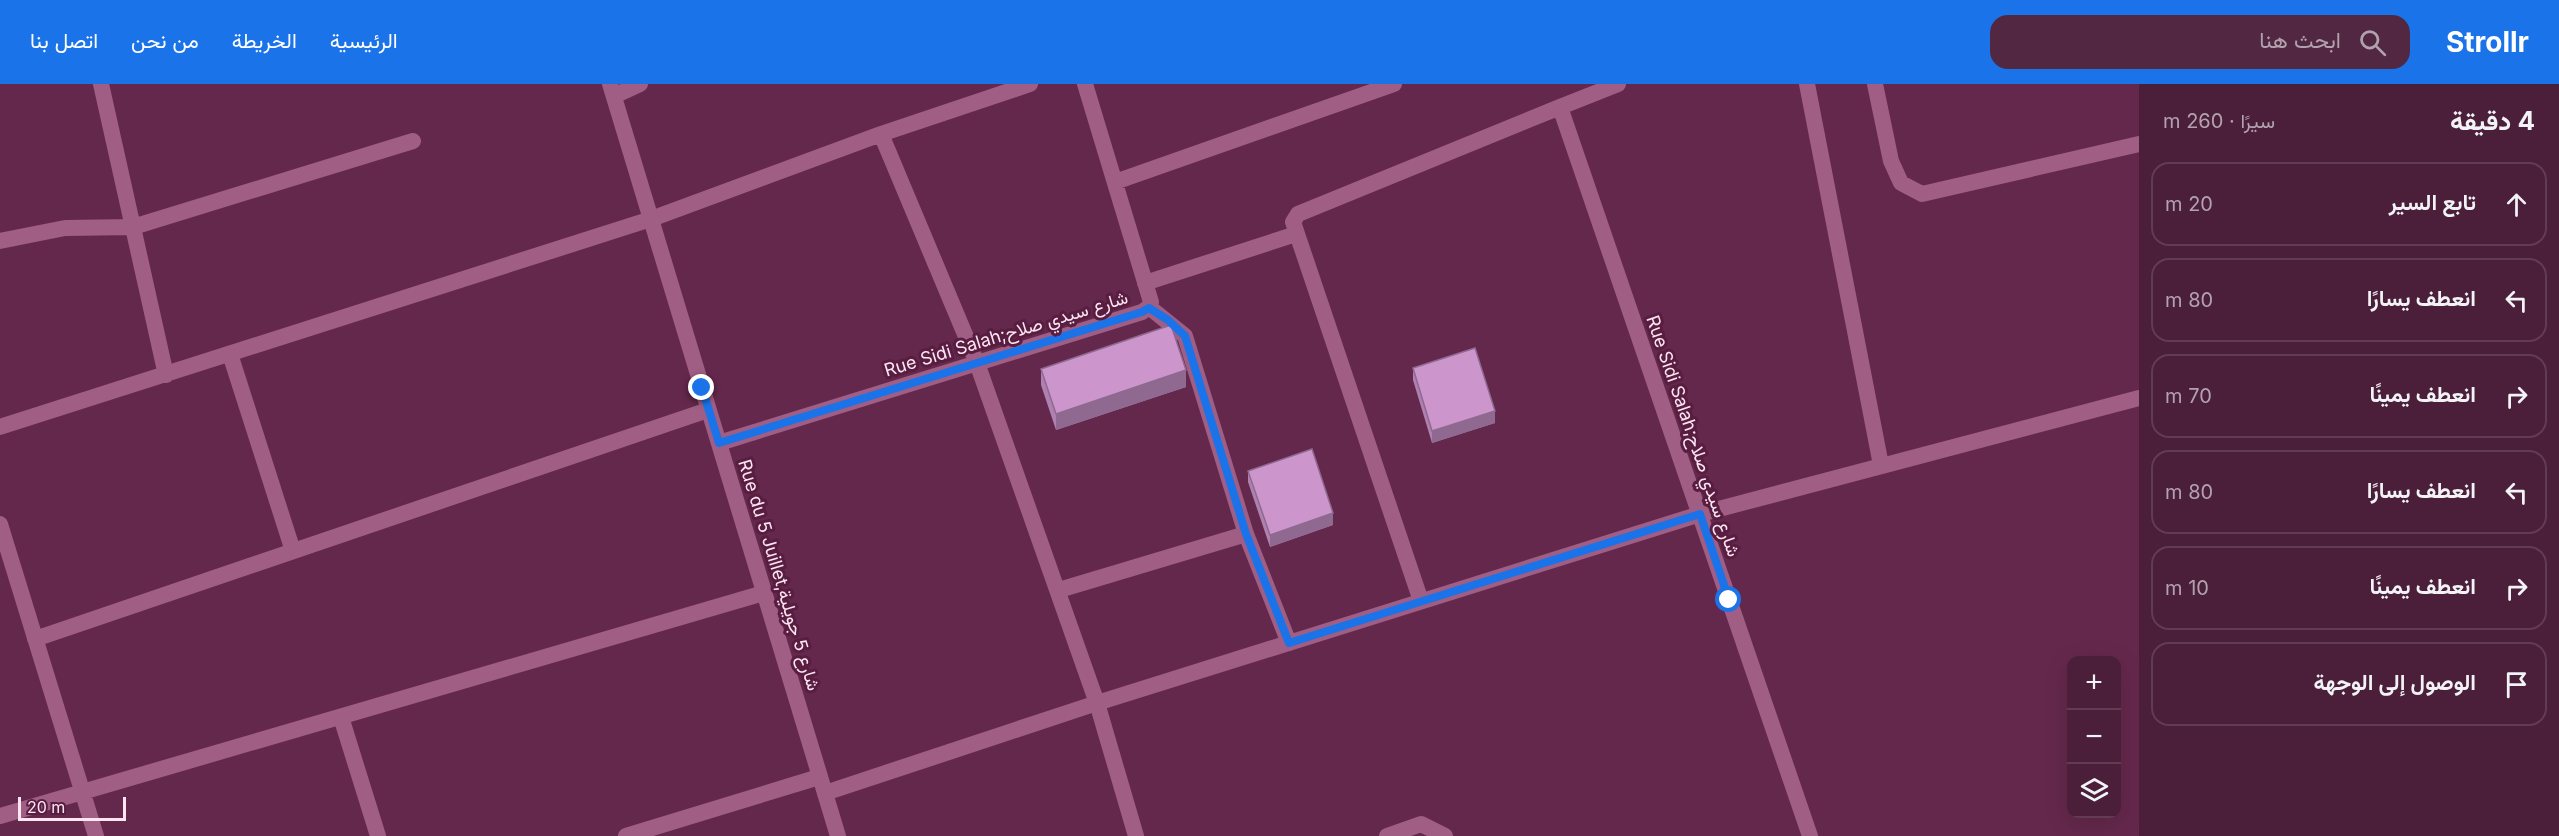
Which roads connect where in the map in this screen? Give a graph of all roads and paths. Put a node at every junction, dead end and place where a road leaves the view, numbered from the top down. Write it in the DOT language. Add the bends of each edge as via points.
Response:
graph roads {
  1 [pos="101,84"];
  2 [pos="640,84"];
  3 [pos="1030,84"];
  4 [pos="1085,84"];
  5 [pos="1394,84"];
  6 [pos="1618,84"];
  7 [pos="1807,84"];
  8 [pos="1875,84"];
  9 [pos="612,90"];
  10 [pos="1560,107"];
  11 [pos="881,134"];
  12 [pos="413,141"];
  13 [pos="2139,144"];
  14 [pos="1115,182"];
  15 [pos="651,219"];
  16 [pos="133,227"];
  17 [pos="1296,234"];
  18 [pos="0,242"];
  19 [pos="1145,283"];
  20 [pos="1149,308"];
  21 [pos="230,354"];
  22 [pos="978,363"];
  23 [pos="166,375"];
  24 [pos="2139,398"];
  25 [pos="708,410"];
  26 [pos="0,427"];
  27 [pos="719,443"];
  28 [pos="1881,465"];
  29 [pos="1700,514"];
  30 [pos="0,524"];
  31 [pos="1246,534"];
  32 [pos="292,551"];
  33 [pos="1059,590"];
  34 [pos="764,593"];
  35 [pos="1421,601"];
  36 [pos="35,639"];
  37 [pos="1289,643"];
  38 [pos="1097,703"];
  39 [pos="341,717"];
  40 [pos="822,785"];
  41 [pos="83,793"];
  42 [pos="0,816"];
  43 [pos="96,836"];
  44 [pos="378,836"];
  45 [pos="626,836"];
  46 [pos="838,836"];
  47 [pos="1136,836"];
  48 [pos="1387,836"];
  49 [pos="1445,836"];
  50 [pos="1810,836"];
  1 -- 16 [label="street"];
  2 -- 9 [label="street"];
  3 -- 11 [label="street"];
  4 -- 14 [label="street, Rue Sidi Salah;شارع سيدي صلاح"];
  5 -- 14 [label="street"];
  6 -- 10 [label="street"];
  7 -- 28 [label="street"];
  8 -- 13 [label="street" via="1891,161 1901,183 1922,194"];
  9 -- 15 [label="street, Rue du 5 Juillet,شارع 5 جويلية"];
  10 -- 17 [label="street" via="1298,214 1293,222"];
  10 -- 29 [label="street, Rue Sidi Salah;شارع سيدي صلاح"];
  11 -- 15 [label="street"];
  11 -- 22 [label="street"];
  12 -- 16 [label="street"];
  14 -- 19 [label="street, Rue Sidi Salah;شارع سيدي صلاح"];
  15 -- 21 [label="street"];
  15 -- 25 [label="street, Rue du 5 Juillet,شارع 5 جويلية"];
  16 -- 18 [label="street" via="65,228"];
  16 -- 23 [label="street"];
  17 -- 19 [label="street"];
  17 -- 35 [label="street"];
  19 -- 20 [label="street, Rue Sidi Salah;شارع سيدي صلاح"];
  20 -- 22 [label="street, Rue Sidi Salah;شارع سيدي صلاح"];
  20 -- 31 [label="street" via="1185,336"];
  21 -- 23 [label="street"];
  21 -- 32 [label="street"];
  22 -- 27 [label="street, Rue Sidi Salah;شارع سيدي صلاح"];
  22 -- 33 [label="street"];
  23 -- 26 [label="street"];
  24 -- 28 [label="street"];
  25 -- 27 [label="street, Rue du 5 Juillet,شارع 5 جويلية"];
  25 -- 32 [label="street"];
  27 -- 34 [label="street, Rue du 5 Juillet,شارع 5 جويلية"];
  28 -- 29 [label="street"];
  29 -- 35 [label="street"];
  29 -- 50 [label="street, Rue Sidi Salah;شارع سيدي صلاح"];
  30 -- 36 [label="street"];
  31 -- 33 [label="street"];
  31 -- 37 [label="street"];
  32 -- 36 [label="street"];
  33 -- 38 [label="street"];
  34 -- 39 [label="street"];
  34 -- 40 [label="street, Rue du 5 Juillet,شارع 5 جويلية"];
  35 -- 37 [label="street"];
  36 -- 41 [label="street"];
  37 -- 38 [label="street"];
  38 -- 40 [label="street"];
  38 -- 47 [label="street"];
  39 -- 41 [label="street"];
  39 -- 44 [label="street"];
  40 -- 45 [label="street"];
  40 -- 46 [label="street, Rue du 5 Juillet,شارع 5 جويلية"];
  41 -- 42 [label="street"];
  41 -- 43 [label="street"];
  48 -- 49 [label="street" via="1420,824"];
}
